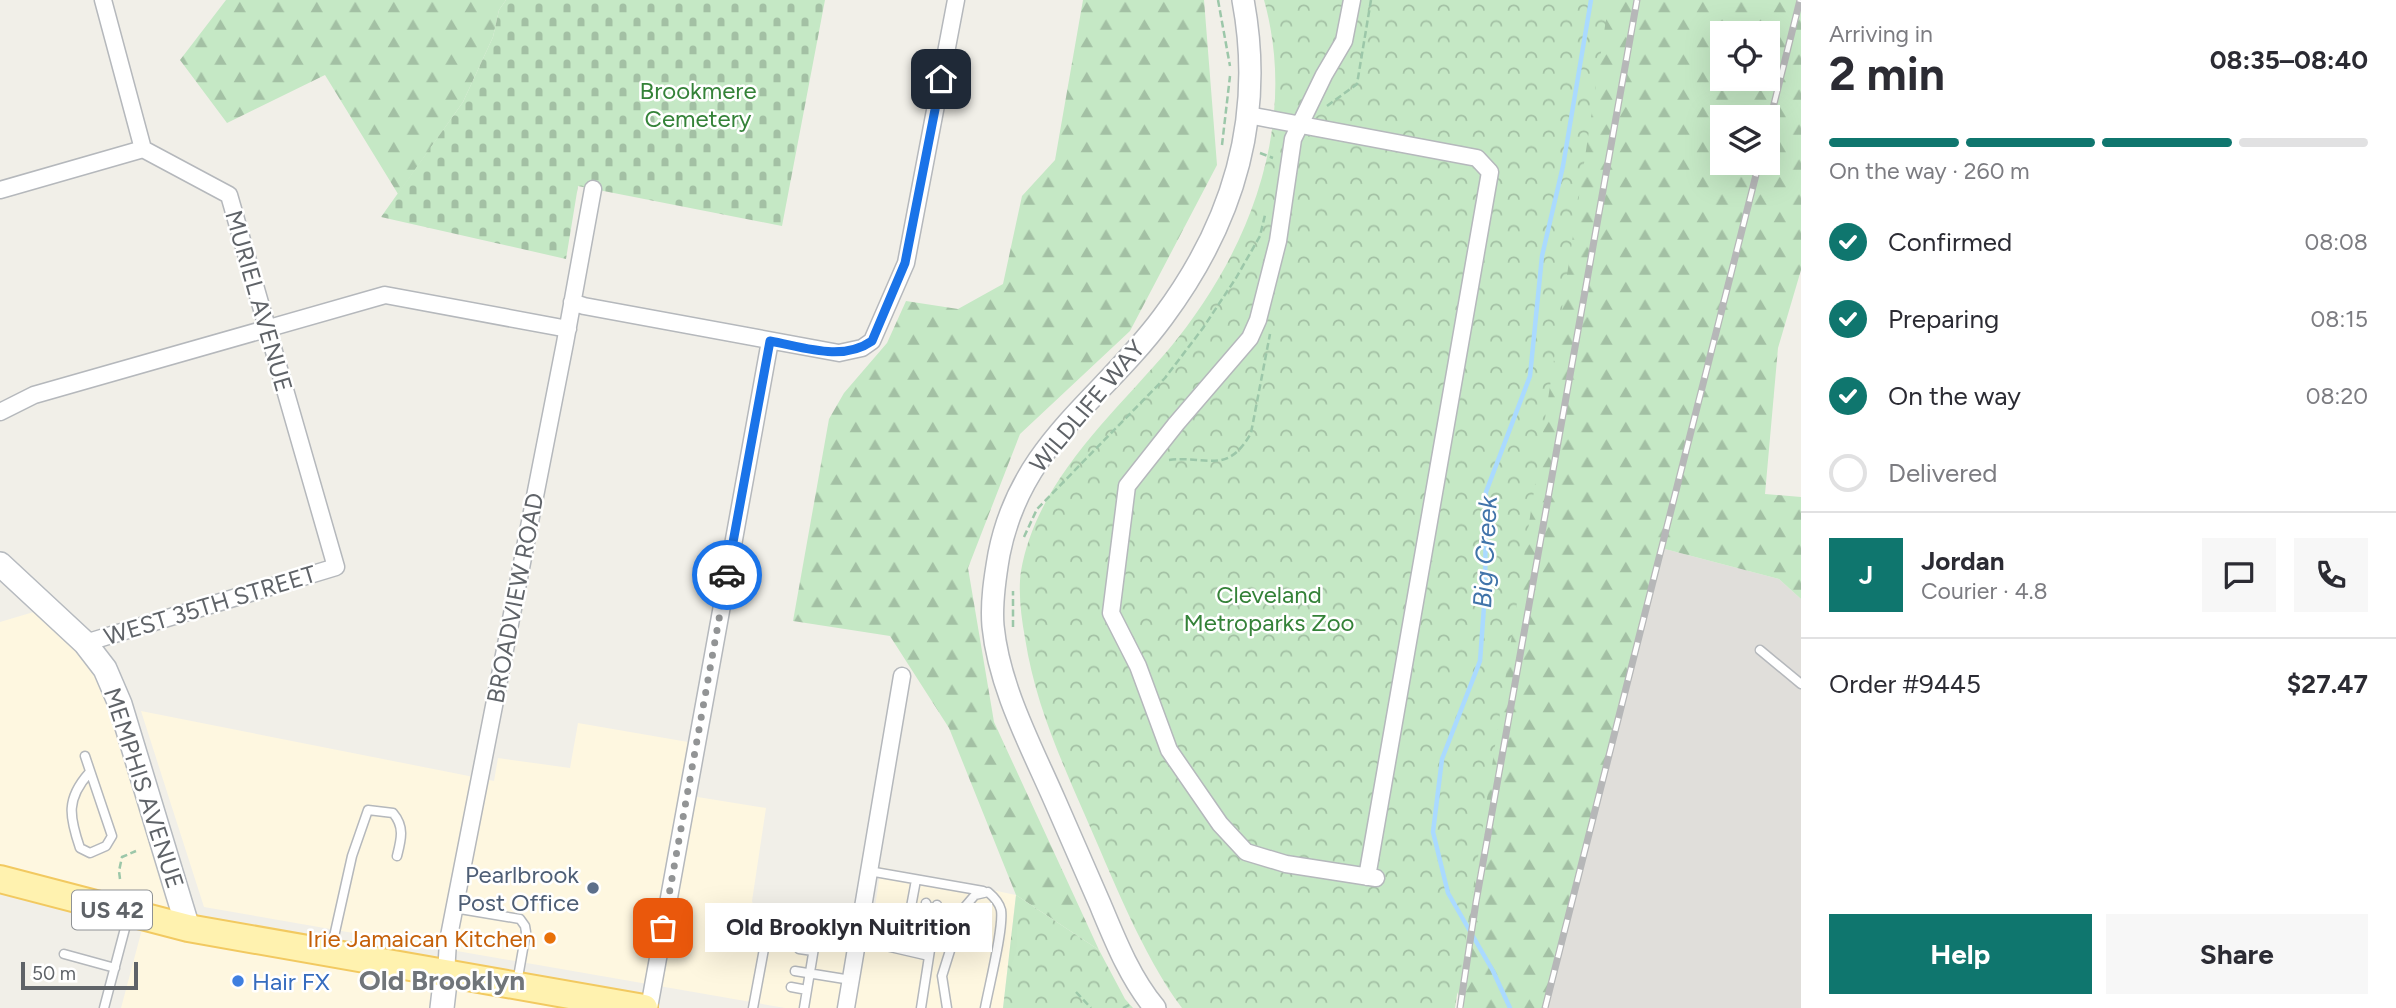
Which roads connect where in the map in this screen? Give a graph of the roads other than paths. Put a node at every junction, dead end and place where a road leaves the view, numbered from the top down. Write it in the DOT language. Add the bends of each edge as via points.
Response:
graph roads {
  1 [pos="103,0"];
  2 [pos="956,0"];
  3 [pos="1244,0"];
  4 [pos="1352,0"];
  5 [pos="1248,115"];
  6 [pos="1302,124"];
  7 [pos="144,149"];
  8 [pos="593,188"];
  9 [pos="0,190"];
  10 [pos="572,302"];
  11 [pos="267,329"];
  12 [pos="568,329"];
  13 [pos="770,341"];
  14 [pos="0,412"];
  15 [pos="0,564"];
  16 [pos="336,567"];
  17 [pos="85,643"];
  18 [pos="1760,650"];
  19 [pos="902,676"];
  20 [pos="1801,684"];
  21 [pos="85,756"];
  22 [pos="89,773"];
  23 [pos="397,856"];
  24 [pos="869,871"];
  25 [pos="0,879"];
  26 [pos="916,880"];
  27 [pos="930,883"];
  28 [pos="941,884"];
  29 [pos="988,892"];
  30 [pos="454,908"];
  31 [pos="128,914"];
  32 [pos="935,923"];
  33 [pos="188,928"];
  34 [pos="817,930"];
  35 [pos="858,939"];
  36 [pos="765,944"];
  37 [pos="775,946"];
  38 [pos="799,949"];
  39 [pos="903,950"];
  40 [pos="813,951"];
  41 [pos="330,953"];
  42 [pos="64,954"];
  43 [pos="929,956"];
  44 [pos="761,966"];
  45 [pos="115,968"];
  46 [pos="771,968"];
  47 [pos="795,971"];
  48 [pos="446,974"];
  49 [pos="810,974"];
  50 [pos="851,980"];
  51 [pos="757,982"];
  52 [pos="769,984"];
  53 [pos="516,986"];
  54 [pos="792,988"];
  55 [pos="807,990"];
  56 [pos="606,1005"];
  57 [pos="104,1008"];
  58 [pos="442,1008"];
  59 [pos="643,1008"];
  60 [pos="649,1008"];
  61 [pos="753,1008"];
  62 [pos="804,1008"];
  63 [pos="846,1008"];
  64 [pos="920,1008"];
  65 [pos="947,1008"];
  66 [pos="985,1008"];
  67 [pos="1155,1008"];
  1 -- 7 [label="street"];
  2 -- 13 [label="street" via="905,263 872,341 839,353"];
  3 -- 5 [label="street, WILDLIFE WAY"];
  4 -- 6 [label="street" via="1344,41"];
  5 -- 6 [label="street"];
  5 -- 67 [label="street, WILDLIFE WAY" via="1232,188 1191,277 1162,319 1043,453 1021,487 1004,531 994,579 993,627 1004,678 1111,930"];
  6 -- 6 [label="street" via="1293,139 1278,241 1250,338 1127,486 1111,613 1138,666 1169,750 1220,824 1246,852 1286,864 1371,877 1490,172 1477,158"];
  7 -- 9 [label="street"];
  7 -- 11 [label="street, MURIEL AVENUE" via="229,195"];
  8 -- 10 [label="street, BROADVIEW ROAD"];
  10 -- 12 [label="street, BROADVIEW ROAD"];
  10 -- 13 [label="street"];
  11 -- 12 [label="street" via="385,295"];
  11 -- 14 [label="street" via="34,395"];
  11 -- 16 [label="street, MURIEL AVENUE"];
  12 -- 30 [label="street, BROADVIEW ROAD"];
  13 -- 60 [label="street"];
  15 -- 17 [label="main road, MEMPHIS AVENUE"];
  16 -- 17 [label="street, WEST 35TH STREET"];
  17 -- 33 [label="main road, MEMPHIS AVENUE" via="105,668 120,704"];
  18 -- 20 [label="lane"];
  19 -- 24 [label="street"];
  21 -- 22 [label="lane"];
  22 -- 22 [label="lane" via="112,836 106,846 90,853 80,848 71,803"];
  23 -- 41 [label="lane" via="399,820 393,814 368,810 352,856"];
  24 -- 26 [label="lane"];
  24 -- 35 [label="street"];
  25 -- 31 [label="main road, US 42"];
  26 -- 27 [label="lane"];
  26 -- 39 [label="lane"];
  27 -- 28 [label="lane"];
  27 -- 32 [label="lane" via="927,899"];
  28 -- 29 [label="lane"];
  28 -- 32 [label="lane"];
  29 -- 65 [label="lane" via="975,895 963,909 942,976"];
  29 -- 66 [label="lane" via="1001,909"];
  30 -- 48 [label="street, BROADVIEW ROAD"];
  30 -- 53 [label="lane" via="520,919 526,926"];
  31 -- 33 [label="main road, US 42"];
  31 -- 45 [label="lane"];
  32 -- 43 [label="lane"];
  33 -- 41 [label="main road, US 42"];
  34 -- 35 [label="lane"];
  34 -- 36 [label="lane" via="769,922"];
  34 -- 40 [label="lane"];
  35 -- 39 [label="lane"];
  35 -- 50 [label="street"];
  36 -- 37 [label="lane"];
  36 -- 44 [label="lane"];
  38 -- 40 [label="lane"];
  39 -- 43 [label="lane"];
  40 -- 49 [label="lane"];
  41 -- 48 [label="main road, US 42"];
  42 -- 45 [label="lane"];
  43 -- 64 [label="lane"];
  44 -- 46 [label="lane"];
  44 -- 51 [label="lane"];
  45 -- 57 [label="lane"];
  47 -- 49 [label="lane"];
  48 -- 53 [label="main road, US 42"];
  48 -- 58 [label="main road, BROADVIEW ROAD"];
  49 -- 50 [label="lane"];
  49 -- 55 [label="lane"];
  50 -- 63 [label="street"];
  51 -- 52 [label="lane"];
  51 -- 61 [label="lane"];
  53 -- 56 [label="main road, US 42"];
  54 -- 55 [label="lane"];
  55 -- 62 [label="lane"];
  56 -- 59 [label="main road, US 42"];
}
